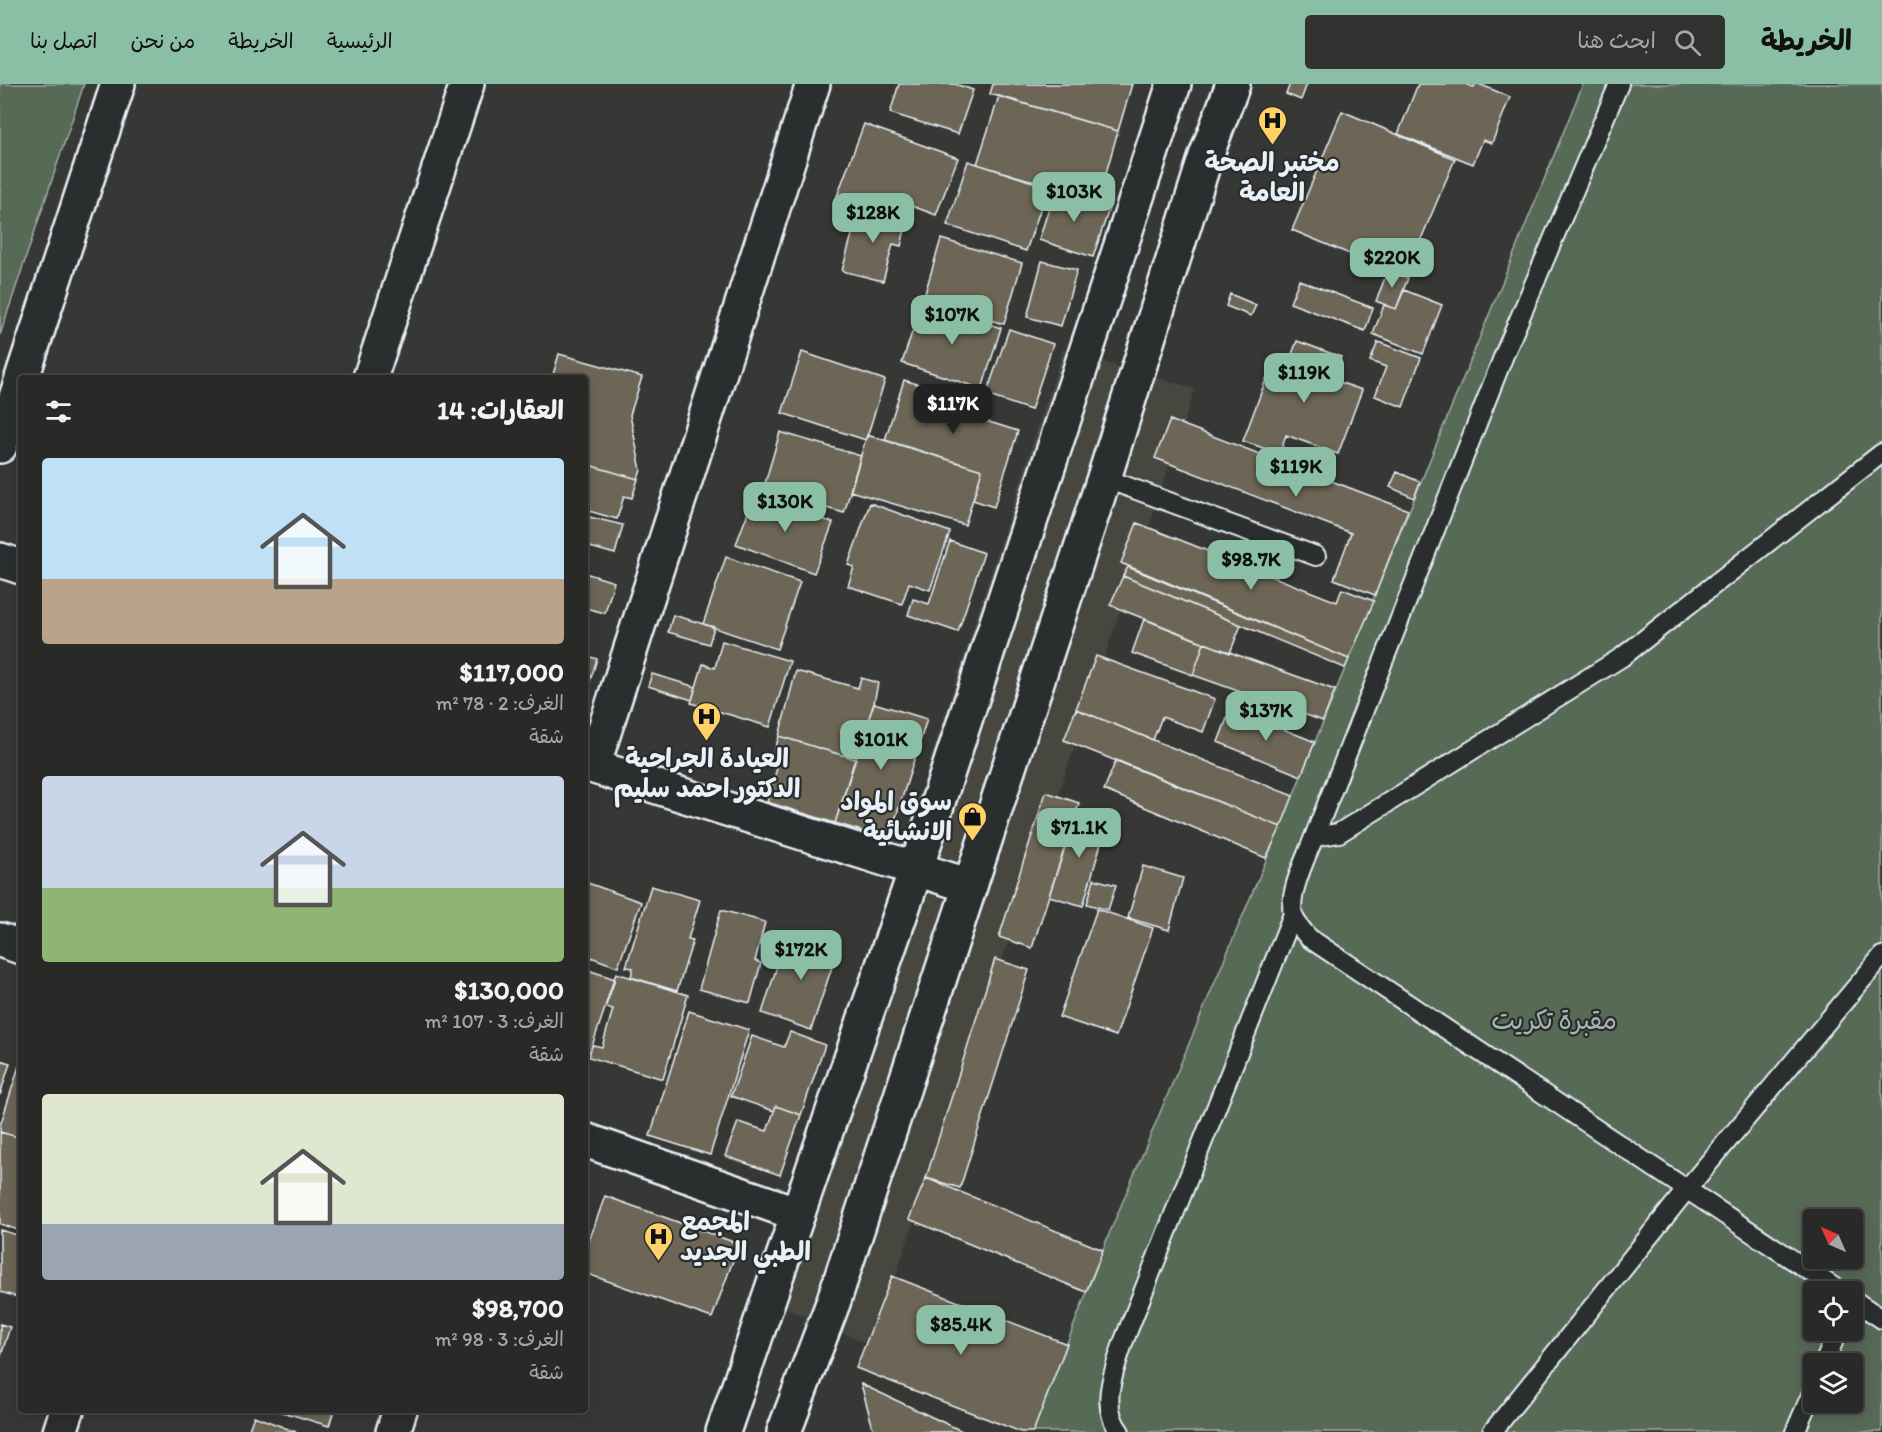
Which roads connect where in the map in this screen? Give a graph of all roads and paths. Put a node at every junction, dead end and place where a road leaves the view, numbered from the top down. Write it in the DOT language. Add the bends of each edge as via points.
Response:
graph roads {
  1 [pos="118,84"];
  2 [pos="467,84"];
  3 [pos="813,84"];
  4 [pos="1174,84"];
  5 [pos="1233,84"];
  6 [pos="1619,84"];
  7 [pos="24,375"];
  8 [pos="371,375"];
  9 [pos="18,392"];
  10 [pos="0,446"];
  11 [pos="1882,453"];
  12 [pos="1104,478"];
  13 [pos="1316,556"];
  14 [pos="0,560"];
  15 [pos="18,566"];
  16 [pos="589,765"];
  17 [pos="1314,837"];
  18 [pos="916,869"];
  19 [pos="970,886"];
  20 [pos="1293,914"];
  21 [pos="0,940"];
  22 [pos="18,946"];
  23 [pos="1882,956"];
  24 [pos="588,1141"];
  25 [pos="1687,1189"];
  26 [pos="798,1214"];
  27 [pos="1825,1281"];
  28 [pos="1863,1306"];
  29 [pos="1882,1319"];
  30 [pos="66,1413"];
  31 [pos="399,1413"];
  32 [pos="1803,1413"];
  33 [pos="60,1432"];
  34 [pos="393,1432"];
  35 [pos="723,1432"];
  36 [pos="784,1432"];
  37 [pos="1120,1432"];
  38 [pos="1492,1432"];
  39 [pos="1795,1432"];
  1 -- 7 [label="main road"];
  2 -- 8 [label="main road"];
  3 -- 16 [label="main road"];
  4 -- 18 [label="main road"];
  5 -- 12 [label="main road" via="1206,156"];
  6 -- 17 [label="lane" via="1504,355"];
  9 -- 10 [label="main road"];
  11 -- 17 [label="lane" via="1622,657 1339,833"];
  12 -- 13 [label="lane"];
  12 -- 19 [label="main road"];
  14 -- 15 [label="main road"];
  16 -- 18 [label="main road"];
  17 -- 20 [label="lane" via="1293,894"];
  18 -- 19 [label="main road"];
  18 -- 26 [label="main road"];
  19 -- 36 [label="main road" via="833,1303"];
  20 -- 25 [label="lane" via="1298,927 1309,938"];
  20 -- 37 [label="lane" via="1123,1343 1109,1391 1110,1410"];
  21 -- 22 [label="main road"];
  23 -- 25 [label="lane"];
  24 -- 26 [label="main road"];
  25 -- 27 [label="lane"];
  25 -- 38 [label="lane"];
  26 -- 35 [label="main road"];
  28 -- 29 [label="lane"];
  30 -- 33 [label="main road"];
  31 -- 34 [label="main road"];
  32 -- 39 [label="lane"];
}
